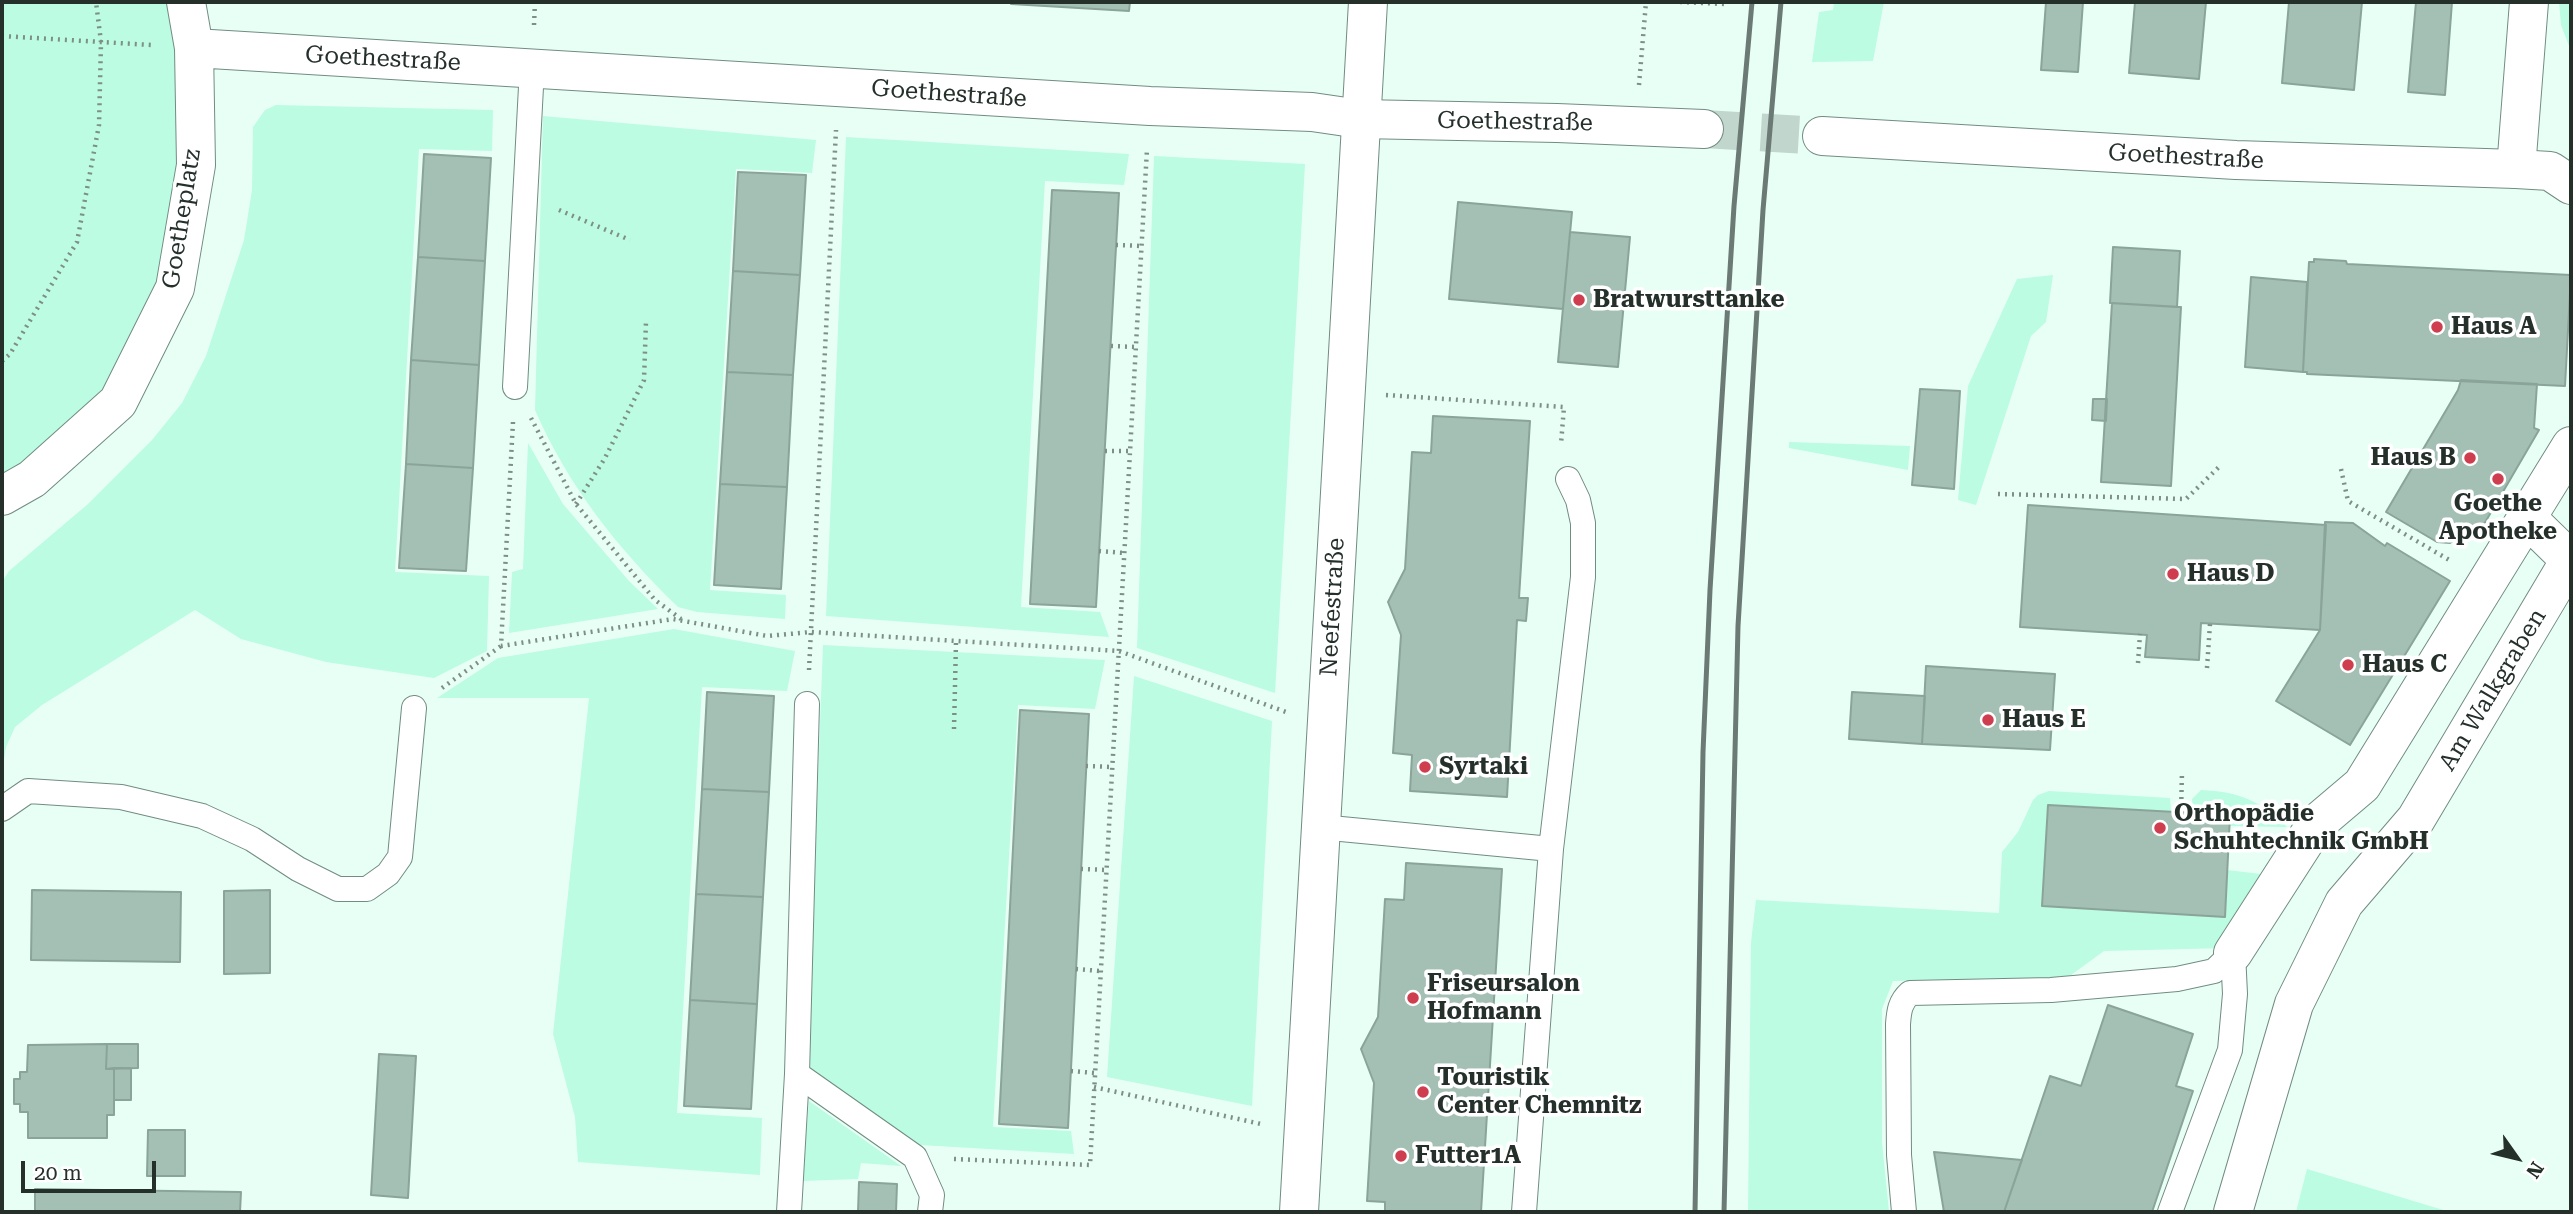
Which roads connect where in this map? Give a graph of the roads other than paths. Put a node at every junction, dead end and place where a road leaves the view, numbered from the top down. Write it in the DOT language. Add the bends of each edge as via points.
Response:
graph roads {
  1 [pos="186,2"];
  2 [pos="1368,2"];
  3 [pos="2529,2"];
  4 [pos="194,48"];
  5 [pos="533,68"];
  6 [pos="1360,119"];
  7 [pos="1704,129"];
  8 [pos="1822,136"];
  9 [pos="2552,174"];
  10 [pos="515,387"];
  11 [pos="2571,446"];
  12 [pos="1568,479"];
  13 [pos="17,487"];
  14 [pos="2,514"];
  15 [pos="2527,518"];
  16 [pos="2571,560"];
  17 [pos="807,704"];
  18 [pos="414,708"];
  19 [pos="2,808"];
  20 [pos="1320,827"];
  21 [pos="1551,849"];
  22 [pos="2233,953"];
  23 [pos="797,1074"];
  24 [pos="789,1212"];
  25 [pos="930,1212"];
  26 [pos="1299,1212"];
  27 [pos="1524,1212"];
  28 [pos="1905,1212"];
  29 [pos="2170,1212"];
  30 [pos="2233,1212"];
  1 -- 4 [label="street, Goetheplatz"];
  2 -- 6 [label="street, Neefestraße"];
  3 -- 9 [label="street"];
  4 -- 5 [label="street, Goethestraße"];
  4 -- 13 [label="street, Goetheplatz" via="196,165 175,288 118,402"];
  5 -- 6 [label="street, Goethestraße" via="1312,112"];
  5 -- 10 [label="lane"];
  6 -- 7 [label="street, Goethestraße"];
  6 -- 20 [label="street, Neefestraße"];
  8 -- 9 [label="street, Goethestraße"];
  11 -- 15 [label="street"];
  12 -- 21 [label="lane" via="1583,523 1583,577"];
  13 -- 14 [label="street, Goetheplatz"];
  15 -- 16 [label="street, Am Walkgraben"];
  15 -- 22 [label="street" via="2362,785 2316,824"];
  16 -- 30 [label="street, Am Walkgraben" via="2416,819 2344,903 2294,1004"];
  17 -- 23 [label="lane"];
  18 -- 19 [label="lane" via="400,857 388,874 367,889 338,889 202,816 121,797 28,791"];
  20 -- 21 [label="lane"];
  20 -- 26 [label="street, Neefestraße"];
  21 -- 27 [label="lane"];
  22 -- 28 [label="lane" via="2214,971 2177,979 2051,990 1910,993 1899,1008 1898,1024 1899,1155"];
  22 -- 29 [label="lane" via="2230,1049"];
  23 -- 24 [label="lane"];
  23 -- 25 [label="lane" via="915,1157 932,1195"];
}
